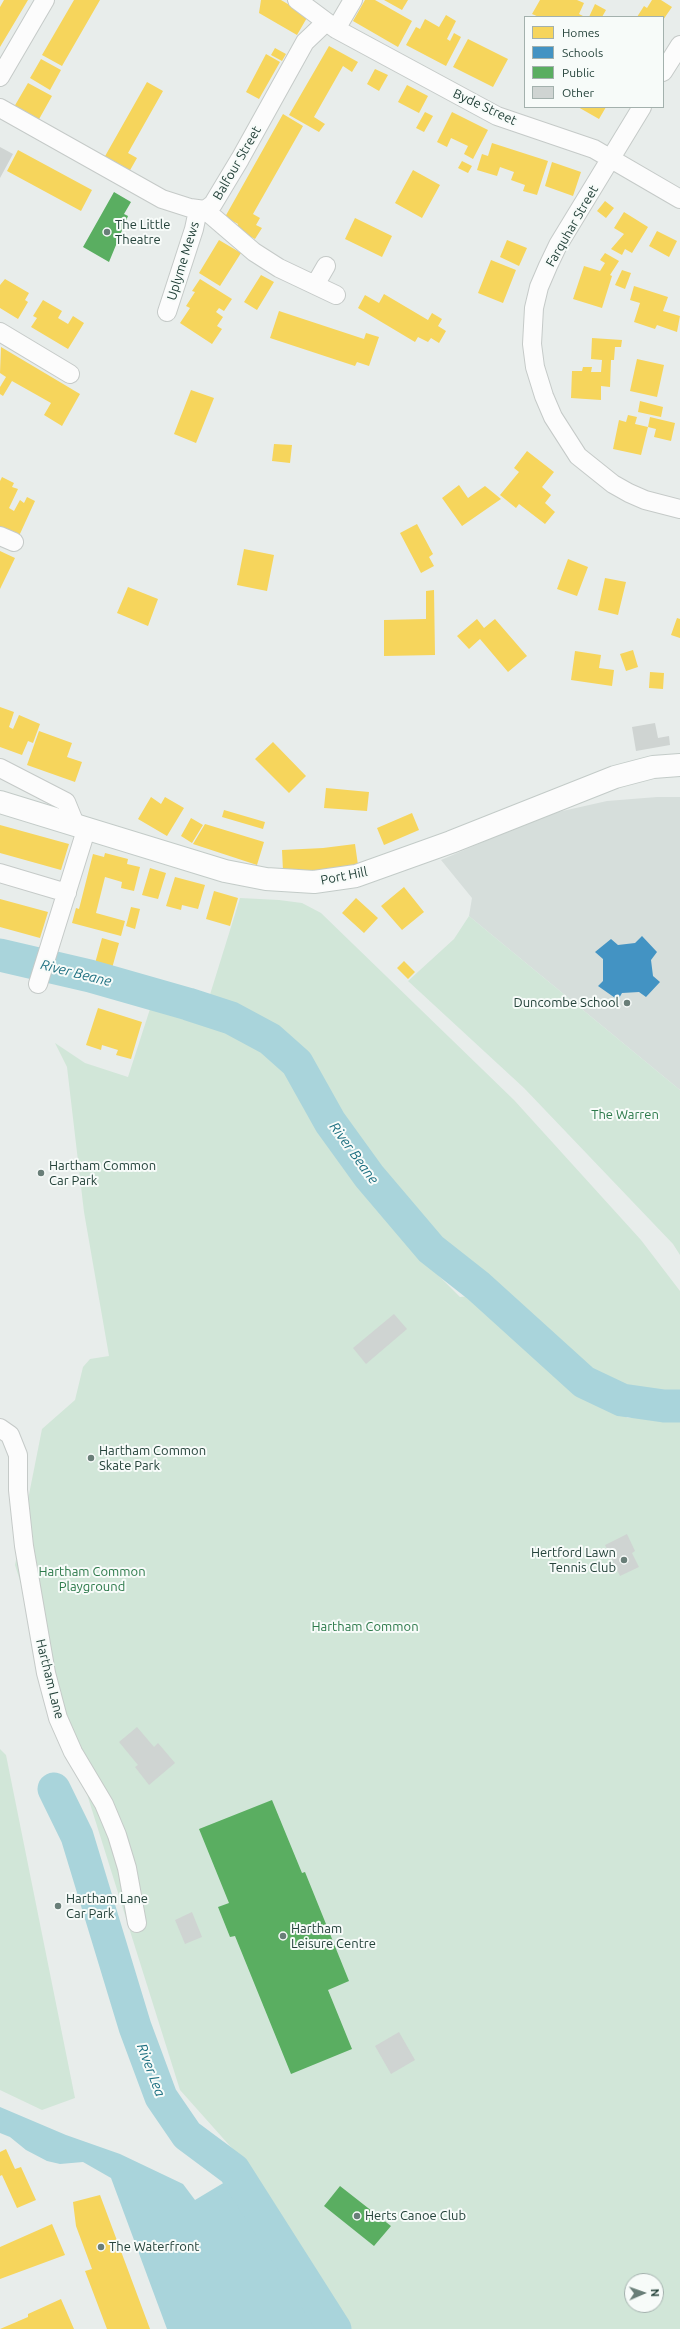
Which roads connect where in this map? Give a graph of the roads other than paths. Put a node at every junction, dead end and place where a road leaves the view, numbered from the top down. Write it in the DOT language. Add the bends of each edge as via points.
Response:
graph roads {
  1 [pos="45,0"];
  2 [pos="297,0"];
  3 [pos="353,0"];
  4 [pos="331,25"];
  5 [pos="680,45"];
  6 [pos="664,70"];
  7 [pos="0,77"];
  8 [pos="0,108"];
  9 [pos="641,108"];
  10 [pos="612,158"];
  11 [pos="680,200"];
  12 [pos="202,210"];
  13 [pos="326,266"];
  14 [pos="315,285"];
  15 [pos="336,295"];
  16 [pos="167,312"];
  17 [pos="0,332"];
  18 [pos="70,374"];
  19 [pos="680,509"];
  20 [pos="680,765"];
  21 [pos="0,768"];
  22 [pos="0,802"];
  23 [pos="81,826"];
  24 [pos="0,873"];
  25 [pos="67,894"];
  26 [pos="38,984"];
  27 [pos="0,1428"];
  28 [pos="137,1923"];
  1 -- 7 [label="street"];
  2 -- 4 [label="street, Byde Street"];
  3 -- 4 [label="street, Balfour Street"];
  4 -- 10 [label="street, Byde Street" via="497,116 548,132"];
  4 -- 12 [label="street, Balfour Street" via="305,42 216,200"];
  5 -- 6 [label="street"];
  8 -- 12 [label="street, Balfour Street" via="162,199"];
  9 -- 10 [label="street, Farquhar Street"];
  10 -- 11 [label="street, Byde Street"];
  10 -- 19 [label="street, Farquhar Street" via="558,244 539,287 532,323 535,367 553,417 578,456 613,484 629,493"];
  12 -- 14 [label="street" via="254,252 279,268"];
  12 -- 16 [label="street, Uplyme Mews"];
  13 -- 14 [label="street"];
  14 -- 15 [label="street"];
  17 -- 18 [label="street"];
  20 -- 23 [label="main road, Port Hill" via="653,767 614,777 451,842 356,876 314,882 266,880 225,871"];
  21 -- 23 [label="street" via="66,802"];
  22 -- 23 [label="main road, Port Hill"];
  23 -- 25 [label="street"];
  24 -- 25 [label="street"];
  25 -- 26 [label="street"];
  27 -- 28 [label="street, Hartham Lane" via="10,1435 18,1454 18,1490 24,1546 44,1666 58,1718 104,1804 117,1835 127,1868"];
}
